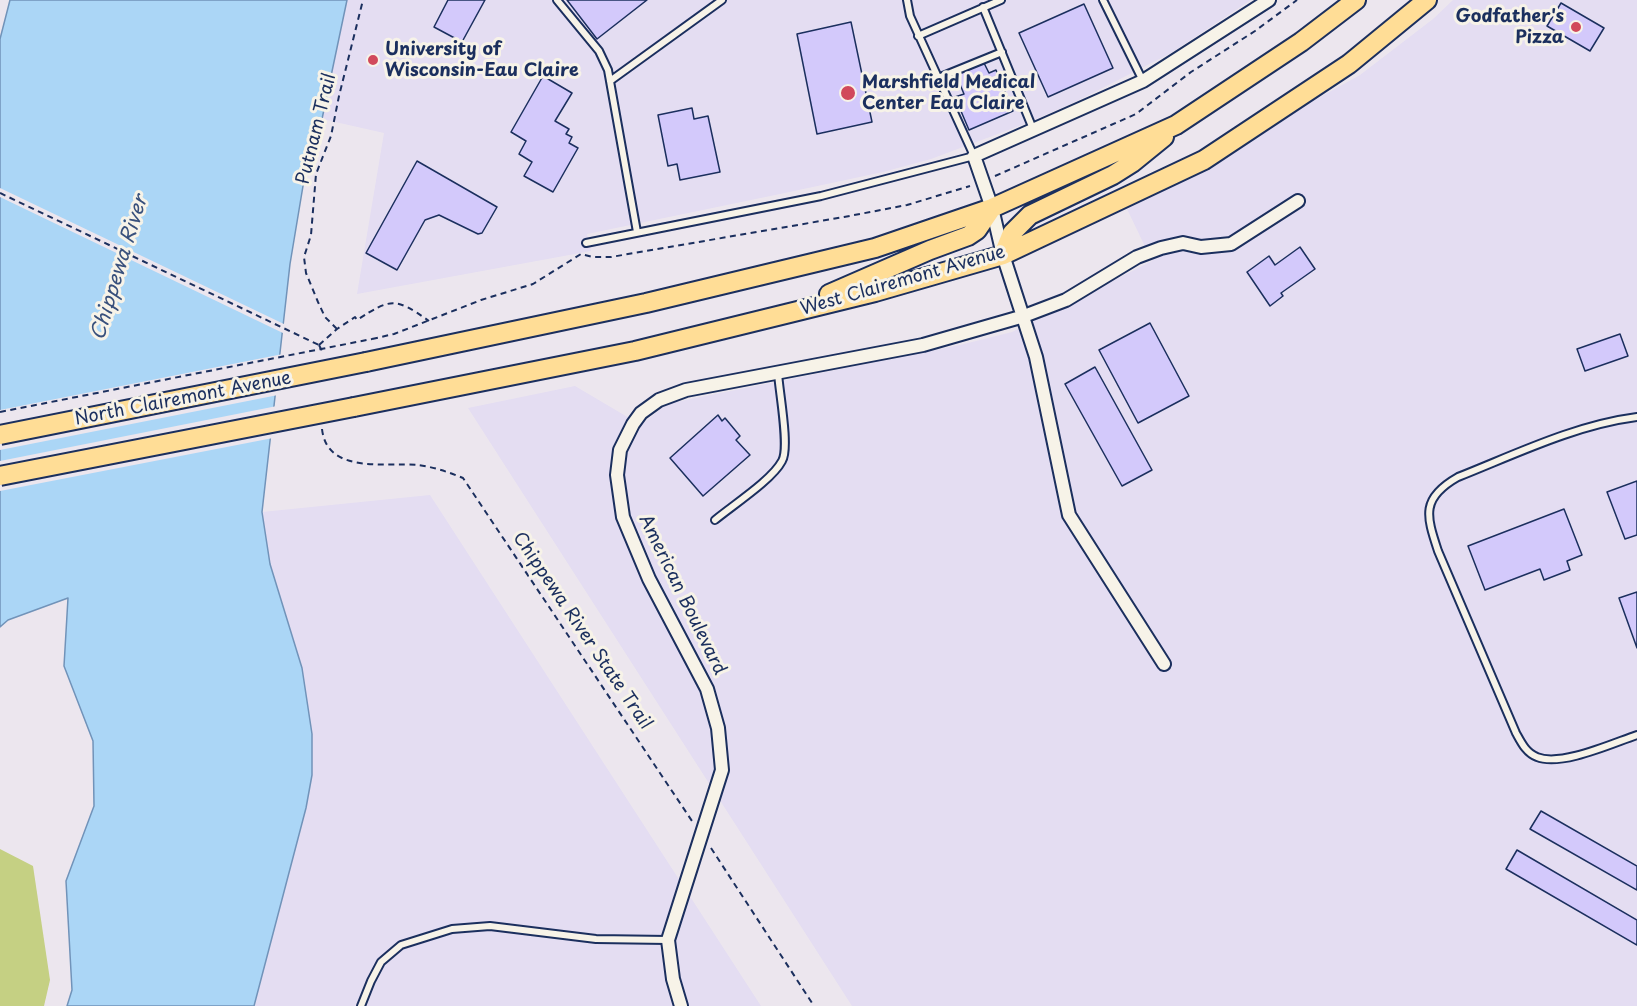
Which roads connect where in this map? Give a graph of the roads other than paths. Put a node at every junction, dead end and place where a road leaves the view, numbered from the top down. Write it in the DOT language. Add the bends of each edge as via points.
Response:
graph roads {
  1 [pos="557,0"];
  2 [pos="722,0"];
  3 [pos="908,0"];
  4 [pos="1001,0"];
  5 [pos="1104,0"];
  6 [pos="1269,0"];
  7 [pos="1356,0"];
  8 [pos="1427,0"];
  9 [pos="983,7"];
  10 [pos="918,36"];
  11 [pos="1002,52"];
  12 [pos="938,78"];
  13 [pos="610,81"];
  14 [pos="1143,81"];
  15 [pos="1176,125"];
  16 [pos="1033,129"];
  17 [pos="974,156"];
  18 [pos="1298,201"];
  19 [pos="992,208"];
  20 [pos="637,232"];
  21 [pos="586,243"];
  22 [pos="1003,255"];
  23 [pos="786,314"];
  24 [pos="1024,316"];
  25 [pos="778,372"];
  26 [pos="1637,417"];
  27 [pos="0,435"];
  28 [pos="0,476"];
  29 [pos="716,520"];
  30 [pos="1164,664"];
  31 [pos="1637,735"];
  32 [pos="668,940"];
  33 [pos="361,1006"];
  34 [pos="681,1006"];
  1 -- 13 [label="lane" via="599,51"];
  2 -- 13 [label="lane"];
  3 -- 10 [label="lane"];
  4 -- 9 [label="lane"];
  5 -- 14 [label="lane"];
  6 -- 14 [label="street"];
  7 -- 15 [label="main road" via="1301,42"];
  8 -- 22 [label="main road, West Clairemont Avenue" via="1349,64 1204,159"];
  9 -- 10 [label="lane"];
  9 -- 11 [label="lane"];
  10 -- 12 [label="lane"];
  11 -- 12 [label="lane"];
  11 -- 16 [label="lane"];
  12 -- 17 [label="lane"];
  13 -- 20 [label="lane"];
  14 -- 16 [label="street"];
  15 -- 19 [label="main road"];
  15 -- 22 [label="main road" via="1113,175 1030,215 1012,233"];
  16 -- 17 [label="street"];
  17 -- 19 [label="street"];
  17 -- 20 [label="lane" via="821,196"];
  18 -- 24 [label="street, American Boulevard" via="1231,244 1201,247 1183,243 1161,248 1137,257 1066,300"];
  19 -- 22 [label="street"];
  19 -- 23 [label="main road" via="968,236"];
  19 -- 27 [label="main road, North Clairemont Avenue, bridge" via="875,248 646,303"];
  20 -- 21 [label="lane"];
  22 -- 23 [label="main road, West Clairemont Avenue"];
  22 -- 24 [label="street"];
  23 -- 28 [label="main road, West Clairemont Avenue, bridge" via="635,351"];
  24 -- 25 [label="street, American Boulevard" via="923,345"];
  24 -- 30 [label="street" via="1069,515"];
  25 -- 29 [label="lane" via="786,438 783,460 769,477"];
  25 -- 32 [label="street, American Boulevard" via="686,390 659,400 633,424 618,460 623,517 649,579 707,688 718,728 722,770"];
  26 -- 31 [label="lane" via="1578,431 1458,477 1442,486 1430,504 1428,521 1525,749 1537,757 1554,759"];
  32 -- 33 [label="lane" via="596,939 490,926 452,929 401,945 381,962"];
  32 -- 34 [label="street, American Boulevard"];
}
